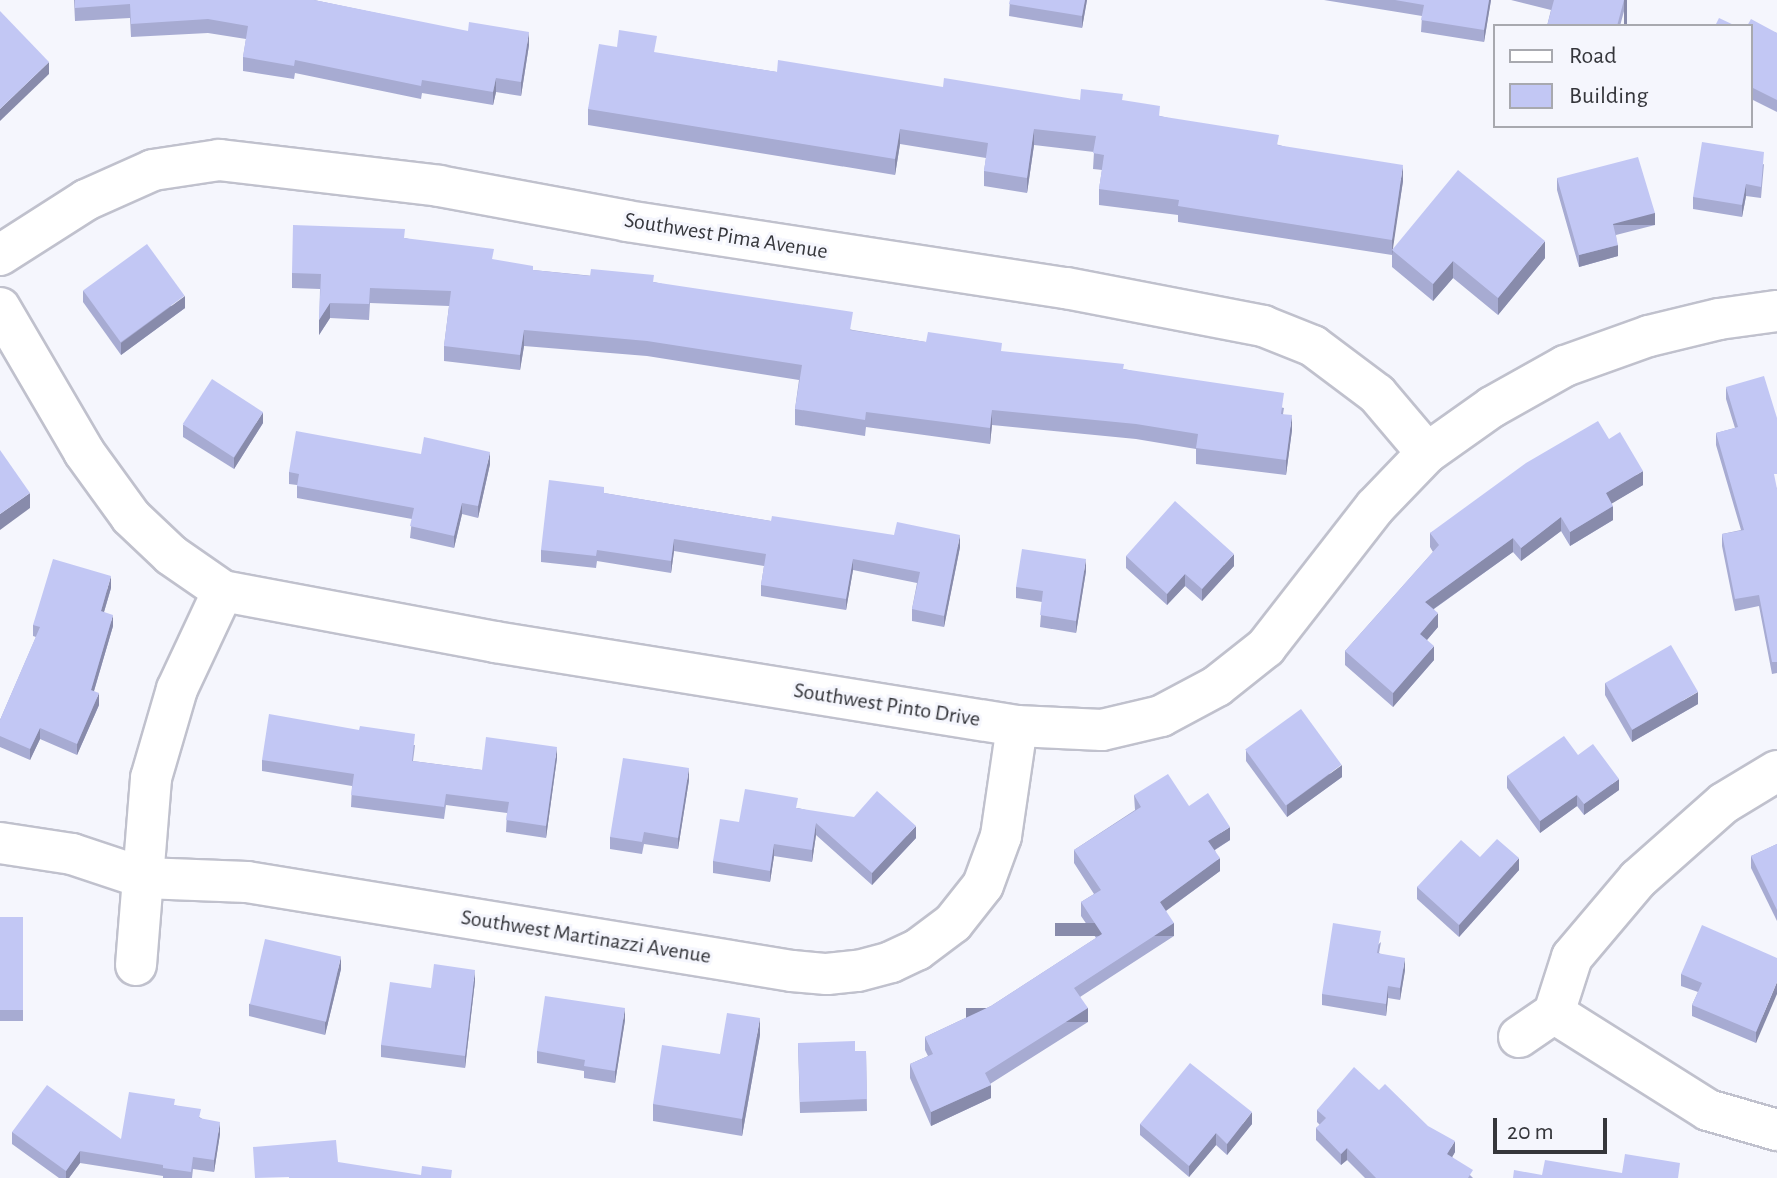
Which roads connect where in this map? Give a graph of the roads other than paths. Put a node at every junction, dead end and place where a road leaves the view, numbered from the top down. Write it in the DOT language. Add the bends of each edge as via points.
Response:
graph roads {
  1 [pos="0,255"];
  2 [pos="0,308"];
  3 [pos="1777,311"];
  4 [pos="1427,453"];
  5 [pos="223,591"];
  6 [pos="1017,726"];
  7 [pos="1777,771"];
  8 [pos="0,843"];
  9 [pos="144,878"];
  10 [pos="136,965"];
  11 [pos="1554,1013"];
  12 [pos="1519,1037"];
  13 [pos="1777,1130"];
  1 -- 4 [label="street, Southwest Pima Avenue" via="86,200 153,170 219,160 439,186 627,221 1066,288 1263,326 1313,346 1377,394"];
  2 -- 5 [label="street, Southwest Pinto Drive" via="84,452 131,517 171,555"];
  3 -- 4 [label="street, Southwest Pinto Drive" via="1649,336 1565,366 1492,407"];
  4 -- 6 [label="street, Southwest Pinto Drive" via="1375,507 1266,647 1217,686 1161,716 1102,730"];
  5 -- 6 [label="street, Southwest Pinto Drive" via="495,642"];
  5 -- 9 [label="street" via="177,689 151,778"];
  6 -- 9 [label="street, Southwest Martinazzi Avenue" via="1001,836 983,885 953,923 917,950 858,971 792,971 247,882"];
  7 -- 11 [label="street" via="1724,803 1638,879 1572,957"];
  8 -- 9 [label="street, Southwest Martinazzi Avenue" via="72,854"];
  9 -- 10 [label="street"];
  11 -- 12 [label="street"];
  11 -- 13 [label="street" via="1708,1110"];
}
